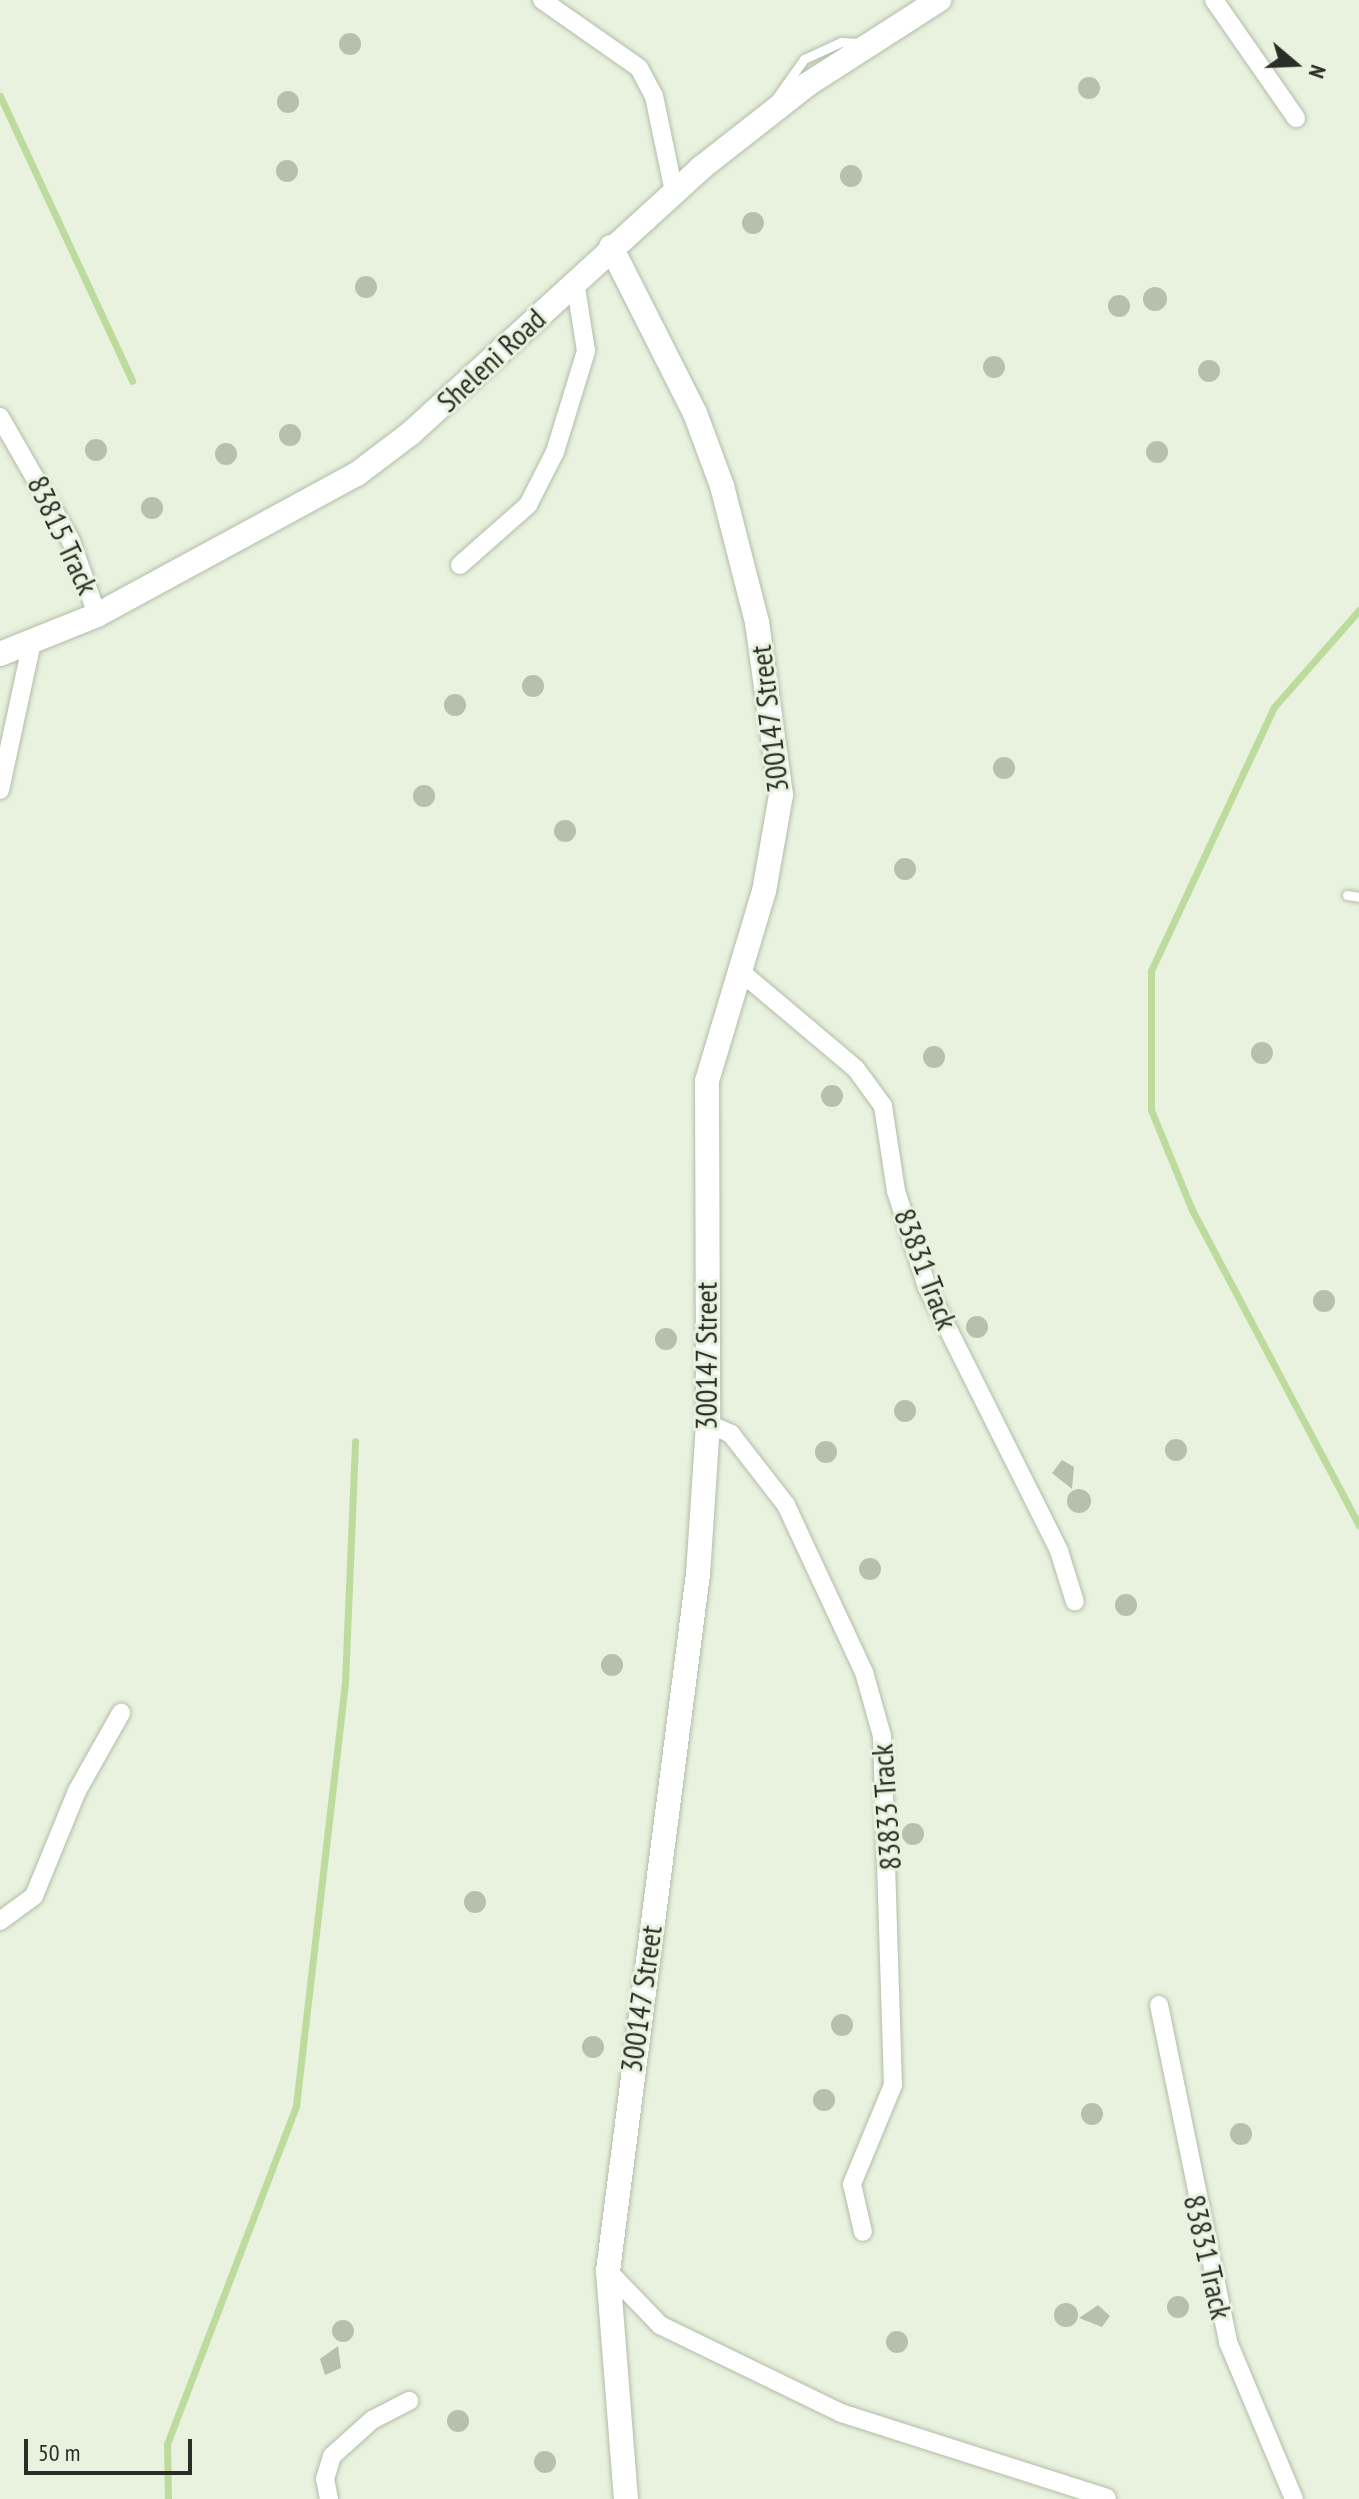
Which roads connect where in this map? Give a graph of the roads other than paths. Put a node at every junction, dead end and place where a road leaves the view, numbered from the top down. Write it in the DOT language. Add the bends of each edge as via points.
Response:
graph roads {
  1 [pos="542,0"];
  2 [pos="939,0"];
  3 [pos="1214,0"];
  4 [pos="1296,118"];
  5 [pos="674,192"];
  6 [pos="611,247"];
  7 [pos="575,281"];
  8 [pos="0,417"];
  9 [pos="460,565"];
  10 [pos="97,615"];
  11 [pos="32,642"];
  12 [pos="0,654"];
  13 [pos="0,790"];
  14 [pos="1347,895"];
  15 [pos="1359,897"];
  16 [pos="741,972"];
  17 [pos="708,1424"];
  18 [pos="1075,1602"];
  19 [pos="121,1713"];
  20 [pos="0,1921"];
  21 [pos="1159,2005"];
  22 [pos="863,2232"];
  23 [pos="608,2271"];
  24 [pos="409,2401"];
  25 [pos="1107,2498"];
  26 [pos="329,2499"];
  27 [pos="626,2499"];
  28 [pos="1294,2499"];
  1 -- 5 [label="street" via="639,68 654,96"];
  2 -- 5 [label="street, Sheleni Road" via="867,43 768,114"];
  3 -- 4 [label="street"];
  5 -- 6 [label="street, Sheleni Road"];
  6 -- 7 [label="street, Sheleni Road"];
  6 -- 16 [label="street, 300147 Street" via="695,413 757,622 781,795 776,846"];
  7 -- 9 [label="street" via="586,351 555,452 528,505"];
  7 -- 10 [label="street, Sheleni Road" via="411,433 357,474"];
  8 -- 10 [label="street, 83815 Track" via="71,541"];
  10 -- 11 [label="street, Sheleni Road"];
  11 -- 12 [label="street, Sheleni Road"];
  11 -- 13 [label="street"];
  14 -- 15 [label="lane"];
  16 -- 17 [label="street, 300147 Street" via="707,1081"];
  16 -- 18 [label="street, 83831 Track" via="856,1069 883,1106 896,1191 927,1287 1059,1551"];
  17 -- 22 [label="street, 83833 Track" via="731,1434 786,1505 864,1672 882,1736 893,2085 852,2184"];
  17 -- 23 [label="street, 300147 Street" via="698,1574"];
  19 -- 20 [label="street" via="77,1791 34,1896"];
  21 -- 28 [label="street, 83831 Track" via="1228,2342"];
  23 -- 25 [label="street" via="642,2313 673,2333 841,2413"];
  23 -- 27 [label="street, 300147 Street"];
  24 -- 26 [label="street" via="372,2420 332,2456 325,2479"];
}
